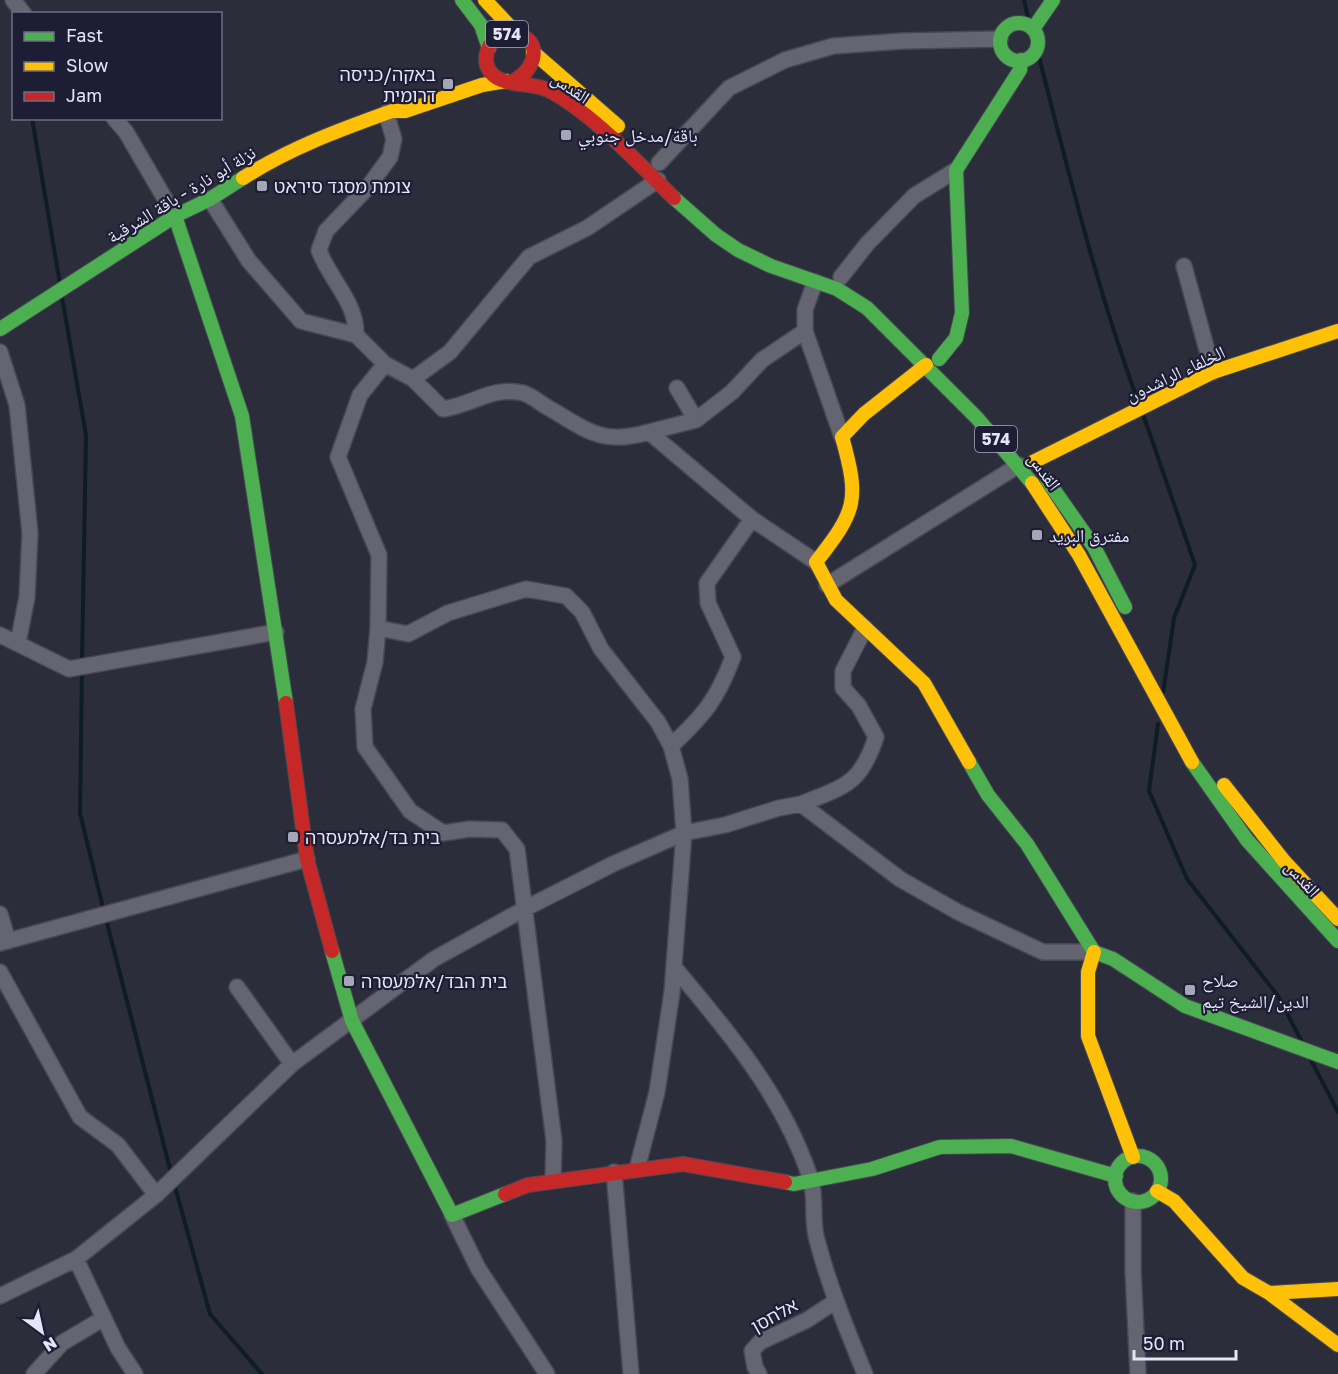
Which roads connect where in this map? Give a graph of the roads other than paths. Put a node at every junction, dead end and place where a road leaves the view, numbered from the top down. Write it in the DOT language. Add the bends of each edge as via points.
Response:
graph roads {
  1 [pos="13,0"];
  2 [pos="462,0"];
  3 [pos="485,0"];
  4 [pos="1053,0"];
  5 [pos="22,12"];
  6 [pos="1033,28"];
  7 [pos="518,35"];
  8 [pos="1000,39"];
  9 [pos="533,52"];
  10 [pos="488,53"];
  11 [pos="1022,60"];
  12 [pos="510,81"];
  13 [pos="389,112"];
  14 [pos="116,120"];
  15 [pos="659,163"];
  16 [pos="956,170"];
  17 [pos="675,178"];
  18 [pos="658,180"];
  19 [pos="210,200"];
  20 [pos="175,216"];
  21 [pos="752,241"];
  22 [pos="1184,266"];
  23 [pos="847,279"];
  24 [pos="815,282"];
  25 [pos="871,294"];
  26 [pos="886,307"];
  27 [pos="0,329"];
  28 [pos="806,331"];
  29 [pos="1338,331"];
  30 [pos="356,335"];
  31 [pos="926,346"];
  32 [pos="0,352"];
  33 [pos="939,359"];
  34 [pos="385,364"];
  35 [pos="926,365"];
  36 [pos="1213,372"];
  37 [pos="953,373"];
  38 [pos="413,379"];
  39 [pos="677,388"];
  40 [pos="975,396"];
  41 [pos="696,420"];
  42 [pos="999,422"];
  43 [pos="649,432"];
  44 [pos="842,436"];
  45 [pos="1021,447"];
  46 [pos="1025,465"];
  47 [pos="752,519"];
  48 [pos="816,562"];
  49 [pos="826,585"];
  50 [pos="378,628"];
  51 [pos="865,628"];
  52 [pos="276,632"];
  53 [pos="0,635"];
  54 [pos="18,643"];
  55 [pos="670,746"];
  56 [pos="801,804"];
  57 [pos="684,833"];
  58 [pos="307,859"];
  59 [pos="526,908"];
  60 [pos="0,914"];
  61 [pos="1338,919"];
  62 [pos="1338,941"];
  63 [pos="4,942"];
  64 [pos="1094,952"];
  65 [pos="674,967"];
  66 [pos="0,972"];
  67 [pos="237,987"];
  68 [pos="352,1021"];
  69 [pos="1338,1062"];
  70 [pos="291,1064"];
  71 [pos="1133,1157"];
  72 [pos="638,1169"];
  73 [pos="614,1172"];
  74 [pos="1116,1176"];
  75 [pos="553,1180"];
  76 [pos="811,1180"];
  77 [pos="1157,1191"];
  78 [pos="156,1195"];
  79 [pos="1133,1201"];
  80 [pos="452,1215"];
  81 [pos="76,1259"];
  82 [pos="1338,1288"];
  83 [pos="1269,1293"];
  84 [pos="0,1296"];
  85 [pos="836,1300"];
  86 [pos="104,1318"];
  87 [pos="1338,1345"];
  88 [pos="34,1374"];
  89 [pos="135,1374"];
  90 [pos="547,1374"];
  91 [pos="631,1374"];
  92 [pos="759,1374"];
  93 [pos="865,1374"];
  94 [pos="1138,1374"];
  1 -- 5 [label="street"];
  2 -- 10 [label="street, 574" via="480,25"];
  3 -- 7 [label="street, 574"];
  4 -- 6 [label="street"];
  6 -- 8 [label="street" via="1016,23 1005,28"];
  6 -- 11 [label="street" via="1037,46 1031,56"];
  7 -- 9 [label="street, 574"];
  7 -- 10 [label="street, 574" via="501,36"];
  8 -- 11 [label="street" via="1007,56"];
  8 -- 15 [label="street" via="833,46 785,60 729,88"];
  9 -- 12 [label="street, 574" via="532,68 522,79"];
  9 -- 15 [label="street, القدس / 574"];
  10 -- 12 [label="street, 574" via="492,73"];
  10 -- 13 [label="street, نزلة أبو نارة - باقة الشرقية" via="473,73 401,102"];
  11 -- 16 [label="street"];
  12 -- 13 [label="street, نزلة أبو نارة - باقة الشرقية" via="482,85 405,111"];
  12 -- 18 [label="street, القدس / 574" via="533,84 559,99"];
  13 -- 19 [label="street, نزلة أبو نارة - باقة الشرقية" via="279,155"];
  13 -- 30 [label="street" via="394,139 390,157 369,186 326,231 319,250 326,269 347,298 357,322"];
  14 -- 20 [label="street"];
  15 -- 17 [label="street, القدس / 574"];
  16 -- 23 [label="street" via="914,196 867,244"];
  16 -- 33 [label="street" via="962,313 955,342"];
  18 -- 24 [label="street, القدس / 574" via="727,243 763,263"];
  18 -- 38 [label="street" via="587,228 529,257 450,352"];
  19 -- 20 [label="street, نزلة أبو نارة - باقة الشرقية"];
  19 -- 30 [label="street" via="249,261 301,321"];
  20 -- 27 [label="street, نزلة أبو نارة - باقة الشرقية"];
  20 -- 52 [label="street" via="242,416"];
  21 -- 23 [label="street"];
  22 -- 36 [label="street"];
  24 -- 28 [label="street" via="805,310"];
  24 -- 35 [label="street, القدس / 574" via="861,304"];
  25 -- 26 [label="street"];
  28 -- 41 [label="street" via="762,360 732,392"];
  28 -- 44 [label="street"];
  29 -- 36 [label="street, الخلفاء الراشدون"];
  30 -- 34 [label="street"];
  31 -- 33 [label="street"];
  32 -- 54 [label="street" via="16,405 30,533 27,597"];
  33 -- 35 [label="street" via="929,359"];
  33 -- 37 [label="street"];
  34 -- 38 [label="street"];
  34 -- 50 [label="street" via="360,395 338,457 379,555"];
  35 -- 44 [label="street"];
  35 -- 46 [label="street, القدس / 574"];
  36 -- 46 [label="street, الخلفاء الراشدون"];
  38 -- 43 [label="street" via="443,408 463,406 488,393 524,393 597,436 624,440"];
  39 -- 41 [label="street"];
  40 -- 42 [label="street, 574"];
  41 -- 43 [label="street"];
  43 -- 47 [label="street"];
  44 -- 48 [label="street" via="853,483 848,519"];
  45 -- 46 [label="street, القدس / 574"];
  46 -- 49 [label="street"];
  46 -- 61 [label="street, القدس / 574" via="1094,547 1204,757 1284,861"];
  46 -- 62 [label="street, القدس / 574" via="1080,557 1173,731 1208,786 1253,849"];
  47 -- 48 [label="street"];
  47 -- 55 [label="street" via="707,583 708,603 733,657 721,689 702,717"];
  48 -- 49 [label="street"];
  49 -- 51 [label="street"];
  50 -- 55 [label="street" via="408,634 448,613 525,589 566,596 582,612 601,649 658,722"];
  50 -- 59 [label="street" via="375,662 363,709 365,747 410,811 443,833 470,828 502,830 517,849"];
  51 -- 56 [label="street" via="843,671 843,688 876,736 870,756 852,783"];
  51 -- 64 [label="street" via="924,683 988,795 1027,844"];
  52 -- 54 [label="street" via="69,669"];
  52 -- 58 [label="street"];
  53 -- 54 [label="street"];
  55 -- 57 [label="street" via="680,778"];
  56 -- 57 [label="street"];
  56 -- 64 [label="street" via="900,879 958,912 1043,952"];
  57 -- 59 [label="street"];
  57 -- 65 [label="street"];
  58 -- 63 [label="street"];
  58 -- 68 [label="street"];
  59 -- 68 [label="street" via="434,958"];
  59 -- 75 [label="street" via="554,1141"];
  60 -- 63 [label="street"];
  64 -- 69 [label="street" via="1113,959 1185,1006"];
  64 -- 71 [label="street" via="1088,972 1088,1036"];
  65 -- 72 [label="street" via="657,1092"];
  65 -- 76 [label="street" via="726,1028 771,1093"];
  66 -- 78 [label="street" via="80,1117 118,1145"];
  67 -- 70 [label="street"];
  68 -- 70 [label="street"];
  68 -- 80 [label="street"];
  70 -- 78 [label="street"];
  71 -- 74 [label="street" via="1120,1165"];
  71 -- 77 [label="street" via="1148,1159 1158,1169"];
  72 -- 73 [label="street"];
  72 -- 76 [label="street" via="682,1164 794,1184"];
  73 -- 75 [label="street"];
  73 -- 91 [label="street"];
  74 -- 76 [label="street" via="1011,1146 940,1147 872,1169"];
  74 -- 79 [label="street" via="1119,1192"];
  75 -- 80 [label="street" via="528,1185"];
  76 -- 85 [label="street" via="816,1238"];
  77 -- 79 [label="street" via="1146,1201"];
  77 -- 83 [label="street" via="1174,1201 1243,1278"];
  78 -- 81 [label="street"];
  79 -- 94 [label="street"];
  80 -- 90 [label="street" via="478,1268"];
  81 -- 84 [label="street"];
  81 -- 86 [label="street"];
  82 -- 83 [label="street"];
  83 -- 87 [label="street"];
  85 -- 92 [label="street, אלחסן" via="807,1320 760,1342 752,1351"];
  85 -- 93 [label="street"];
  86 -- 88 [label="street" via="62,1343"];
  86 -- 89 [label="street"];
}
